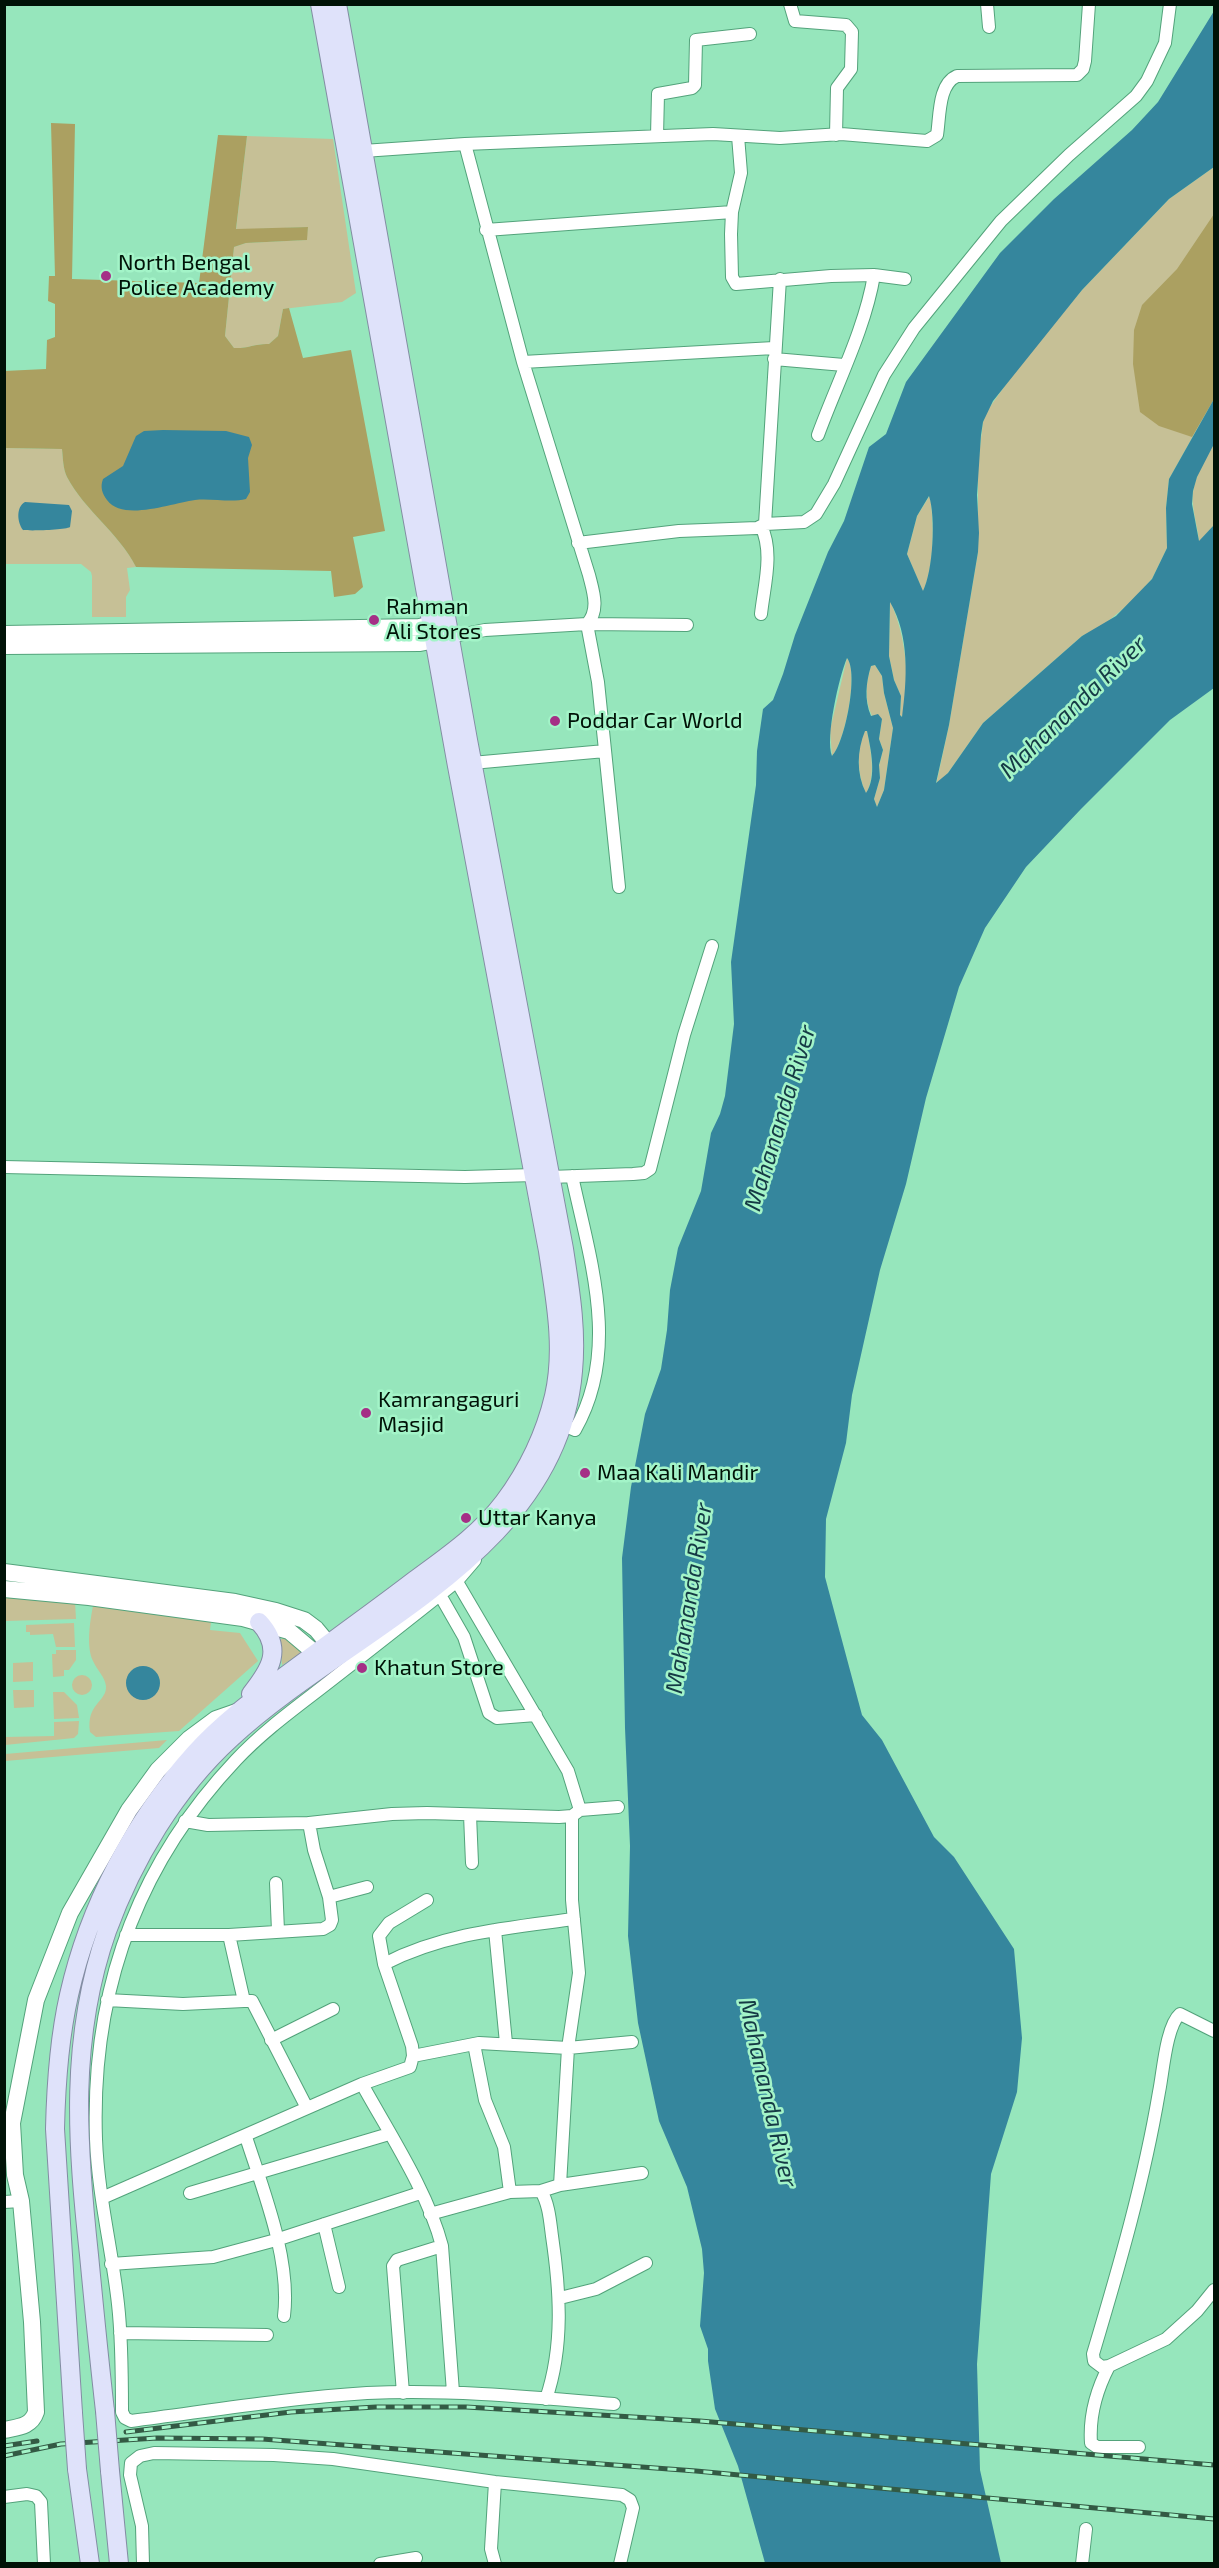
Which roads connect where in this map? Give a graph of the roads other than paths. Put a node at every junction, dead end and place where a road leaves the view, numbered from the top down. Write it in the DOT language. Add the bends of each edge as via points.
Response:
graph roads {
  1 [pos="321,4"];
  2 [pos="337,4"];
  3 [pos="790,4"];
  4 [pos="987,4"];
  5 [pos="1089,4"];
  6 [pos="1170,4"];
  7 [pos="988,27"];
  8 [pos="750,34"];
  9 [pos="836,135"];
  10 [pos="657,136"];
  11 [pos="738,136"];
  12 [pos="465,144"];
  13 [pos="363,151"];
  14 [pos="732,212"];
  15 [pos="486,230"];
  16 [pos="874,275"];
  17 [pos="780,279"];
  18 [pos="905,279"];
  19 [pos="774,354"];
  20 [pos="523,362"];
  21 [pos="844,365"];
  22 [pos="818,435"];
  23 [pos="763,525"];
  24 [pos="578,543"];
  25 [pos="760,614"];
  26 [pos="587,624"];
  27 [pos="687,625"];
  28 [pos="440,631"];
  29 [pos="4,634"];
  30 [pos="4,646"];
  31 [pos="605,751"];
  32 [pos="472,763"];
  33 [pos="619,887"];
  34 [pos="712,945"];
  35 [pos="4,1167"];
  36 [pos="542,1176"];
  37 [pos="572,1176"];
  38 [pos="553,1425"];
  39 [pos="4,1572"];
  40 [pos="454,1577"];
  41 [pos="4,1589"];
  42 [pos="87,1589"];
  43 [pos="437,1590"];
  44 [pos="234,1609"];
  45 [pos="259,1622"];
  46 [pos="330,1658"];
  47 [pos="240,1710"];
  48 [pos="536,1715"];
  49 [pos="618,1807"];
  50 [pos="576,1813"];
  51 [pos="470,1815"];
  52 [pos="185,1821"];
  53 [pos="309,1823"];
  54 [pos="472,1863"];
  55 [pos="276,1882"];
  56 [pos="367,1887"];
  57 [pos="329,1897"];
  58 [pos="427,1900"];
  59 [pos="574,1919"];
  60 [pos="495,1930"];
  61 [pos="278,1931"];
  62 [pos="126,1935"];
  63 [pos="229,1935"];
  64 [pos="384,1964"];
  65 [pos="107,2000"];
  66 [pos="244,2001"];
  67 [pos="333,2009"];
  68 [pos="1215,2031"];
  69 [pos="271,2040"];
  70 [pos="632,2042"];
  71 [pos="506,2043"];
  72 [pos="474,2044"];
  73 [pos="568,2048"];
  74 [pos="413,2055"];
  75 [pos="362,2084"];
  76 [pos="307,2108"];
  77 [pos="389,2134"];
  78 [pos="246,2136"];
  79 [pos="257,2172"];
  80 [pos="642,2173"];
  81 [pos="560,2185"];
  82 [pos="541,2191"];
  83 [pos="510,2192"];
  84 [pos="190,2193"];
  85 [pos="420,2193"];
  86 [pos="102,2198"];
  87 [pos="13,2201"];
  88 [pos="430,2214"];
  89 [pos="324,2224"];
  90 [pos="276,2240"];
  91 [pos="442,2246"];
  92 [pos="646,2263"];
  93 [pos="111,2264"];
  94 [pos="339,2287"];
  95 [pos="1215,2290"];
  96 [pos="560,2298"];
  97 [pos="284,2316"];
  98 [pos="120,2333"];
  99 [pos="267,2334"];
  100 [pos="1109,2366"];
  101 [pos="403,2392"];
  102 [pos="453,2392"];
  103 [pos="546,2398"];
  104 [pos="614,2404"];
  105 [pos="4,2430"];
  106 [pos="1139,2447"];
  107 [pos="495,2482"];
  108 [pos="4,2497"];
  109 [pos="1086,2529"];
  110 [pos="416,2558"];
  111 [pos="44,2564"];
  112 [pos="90,2564"];
  113 [pos="119,2564"];
  114 [pos="143,2564"];
  115 [pos="380,2564"];
  116 [pos="495,2564"];
  117 [pos="620,2564"];
  118 [pos="1082,2564"];
  1 -- 28 [label="main road"];
  2 -- 13 [label="main road"];
  3 -- 9 [label="street" via="795,21 846,25 852,32 851,69 837,88"];
  4 -- 7 [label="street"];
  5 -- 9 [label="street" via="1085,62 1077,75 957,76 945,86 937,135 933,139"];
  6 -- 23 [label="street" via="1165,44 1136,96 1001,221 914,328 884,375 816,514 804,522"];
  8 -- 10 [label="street" via="696,40 695,85 658,94"];
  9 -- 11 [label="street"];
  10 -- 11 [label="street"];
  10 -- 12 [label="street"];
  11 -- 14 [label="street" via="741,173"];
  12 -- 13 [label="street"];
  12 -- 15 [label="street"];
  13 -- 28 [label="main road"];
  14 -- 15 [label="street"];
  14 -- 17 [label="street" via="736,284"];
  15 -- 20 [label="street"];
  16 -- 17 [label="street"];
  16 -- 18 [label="street"];
  16 -- 21 [label="street"];
  17 -- 19 [label="street"];
  19 -- 20 [label="street"];
  19 -- 21 [label="street"];
  19 -- 23 [label="street"];
  20 -- 24 [label="street"];
  21 -- 22 [label="street"];
  23 -- 24 [label="street"];
  23 -- 25 [label="street" via="768,550"];
  24 -- 26 [label="street" via="595,607"];
  26 -- 27 [label="street"];
  26 -- 28 [label="street"];
  26 -- 31 [label="street"];
  28 -- 29 [label="street" via="419,627"];
  28 -- 30 [label="street" via="420,643"];
  28 -- 32 [label="main road"];
  28 -- 36 [label="main road"];
  31 -- 32 [label="street"];
  31 -- 33 [label="street"];
  32 -- 36 [label="main road"];
  34 -- 37 [label="street" via="650,1168 644,1173"];
  35 -- 36 [label="street"];
  36 -- 37 [label="street"];
  36 -- 38 [label="main road" via="557,1312"];
  36 -- 38 [label="main road" via="566,1214 581,1294 581,1365"];
  37 -- 38 [label="street" via="599,1307 599,1347 593,1383 575,1431"];
  38 -- 40 [label="main road" via="536,1481 503,1527"];
  38 -- 46 [label="main road" via="470,1521"];
  39 -- 42 [label="street"];
  40 -- 43 [label="main road"];
  40 -- 48 [label="street"];
  41 -- 42 [label="street"];
  42 -- 44 [label="street"];
  43 -- 46 [label="main road"];
  43 -- 48 [label="street" via="464,1637 489,1713 497,1718"];
  44 -- 45 [label="street"];
  44 -- 46 [label="street" via="292,1615 316,1629"];
  45 -- 46 [label="street" via="289,1631"];
  45 -- 47 [label="main road" via="270,1640 272,1661"];
  46 -- 47 [label="main road"];
  46 -- 52 [label="street" via="285,1716 238,1758"];
  46 -- 113 [label="main road, bridge" via="245,1725 208,1761 156,1831 116,1909 84,2020 77,2118"];
  47 -- 87 [label="street" via="216,1719 158,1770 115,1833 70,1913 36,2000 14,2106"];
  47 -- 112 [label="main road, bridge" via="195,1753 124,1851 97,1909 69,1996 58,2063 55,2129 77,2469"];
  48 -- 50 [label="street" via="568,1771"];
  49 -- 50 [label="street"];
  50 -- 51 [label="street"];
  50 -- 59 [label="street"];
  51 -- 53 [label="street" via="392,1814"];
  51 -- 54 [label="street"];
  52 -- 53 [label="street" via="208,1825"];
  52 -- 62 [label="street" via="144,1889"];
  53 -- 57 [label="street"];
  55 -- 61 [label="street"];
  56 -- 57 [label="street"];
  57 -- 61 [label="street" via="330,1925 324,1929"];
  58 -- 64 [label="street" via="383,1929 379,1946"];
  59 -- 60 [label="street"];
  59 -- 73 [label="street" via="579,1973"];
  60 -- 64 [label="street" via="458,1935"];
  60 -- 71 [label="street"];
  61 -- 63 [label="street"];
  62 -- 63 [label="street"];
  62 -- 65 [label="street"];
  63 -- 66 [label="street"];
  64 -- 74 [label="street"];
  65 -- 66 [label="street" via="183,2004"];
  65 -- 86 [label="street" via="96,2084"];
  66 -- 69 [label="street" via="252,2001"];
  67 -- 69 [label="street"];
  68 -- 100 [label="street" via="1180,2014 1170,2033 1150,2149 1093,2354 1097,2365"];
  69 -- 76 [label="street"];
  70 -- 73 [label="street"];
  71 -- 72 [label="street"];
  71 -- 73 [label="street"];
  72 -- 74 [label="street"];
  72 -- 83 [label="street" via="485,2100 504,2146"];
  73 -- 81 [label="street"];
  74 -- 75 [label="street" via="410,2067"];
  75 -- 76 [label="street"];
  75 -- 77 [label="street"];
  76 -- 78 [label="street"];
  77 -- 79 [label="street"];
  77 -- 85 [label="street"];
  78 -- 79 [label="street"];
  78 -- 86 [label="street"];
  79 -- 84 [label="street"];
  79 -- 90 [label="street"];
  80 -- 81 [label="street"];
  81 -- 82 [label="street"];
  82 -- 83 [label="street"];
  82 -- 96 [label="street" via="548,2208"];
  83 -- 88 [label="street"];
  85 -- 88 [label="street"];
  85 -- 89 [label="street"];
  86 -- 93 [label="street"];
  87 -- 105 [label="street" via="32,2322 36,2412 25,2426"];
  88 -- 91 [label="street"];
  89 -- 90 [label="street"];
  89 -- 94 [label="street"];
  90 -- 93 [label="street" via="213,2257"];
  90 -- 97 [label="street" via="286,2288"];
  91 -- 101 [label="street" via="397,2260 393,2266"];
  91 -- 102 [label="street"];
  92 -- 96 [label="street" via="596,2289"];
  93 -- 98 [label="street"];
  95 -- 100 [label="street" via="1166,2339"];
  96 -- 103 [label="street" via="553,2379"];
  98 -- 99 [label="street"];
  98 -- 101 [label="street" via="122,2412 130,2421 296,2399"];
  100 -- 106 [label="street" via="1095,2396 1091,2443 1097,2447"];
  101 -- 102 [label="street"];
  102 -- 103 [label="street"];
  103 -- 104 [label="street"];
  107 -- 114 [label="street" via="333,2459 154,2453 140,2456 131,2463 130,2475 142,2526"];
  107 -- 116 [label="street" via="491,2550"];
  107 -- 117 [label="street" via="622,2495 630,2500 633,2508"];
  108 -- 111 [label="street" via="27,2494 36,2496 40,2502"];
  109 -- 118 [label="street"];
  110 -- 115 [label="street"];
}
